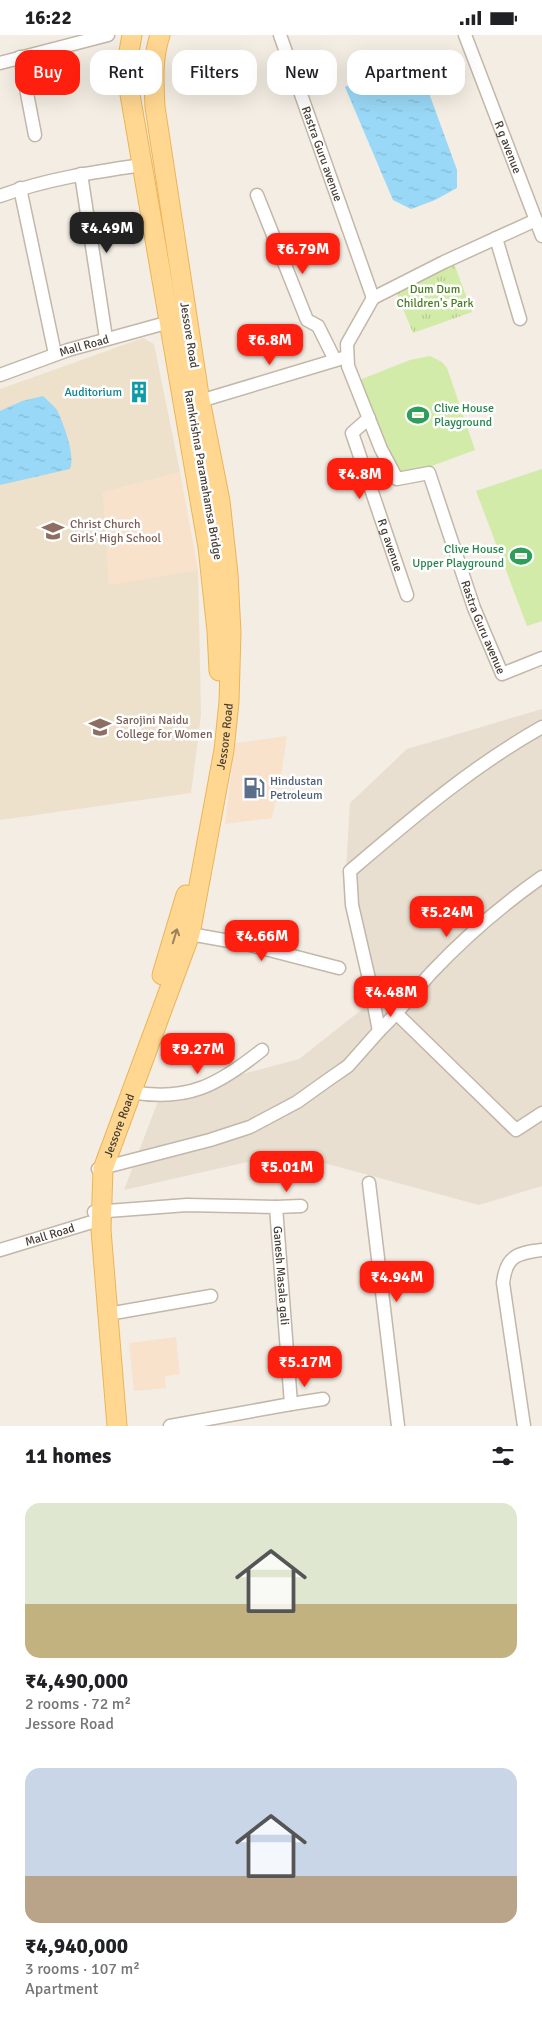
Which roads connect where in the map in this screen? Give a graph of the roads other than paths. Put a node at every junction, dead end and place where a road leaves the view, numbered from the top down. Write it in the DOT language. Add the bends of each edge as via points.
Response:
graph roads {
  1 [pos="108,35"];
  2 [pos="132,35"];
  3 [pos="145,35"];
  4 [pos="160,35"];
  5 [pos="465,35"];
  6 [pos="284,36"];
  7 [pos="48,50"];
  8 [pos="15,58"];
  9 [pos="0,63"];
  10 [pos="27,95"];
  11 [pos="35,135"];
  12 [pos="142,165"];
  13 [pos="81,174"];
  14 [pos="20,188"];
  15 [pos="0,195"];
  16 [pos="256,195"];
  17 [pos="536,220"];
  18 [pos="542,236"];
  19 [pos="496,238"];
  20 [pos="374,298"];
  21 [pos="520,319"];
  22 [pos="168,320"];
  23 [pos="106,338"];
  24 [pos="55,354"];
  25 [pos="348,356"];
  26 [pos="335,360"];
  27 [pos="0,375"];
  28 [pos="200,401"];
  29 [pos="369,418"];
  30 [pos="407,595"];
  31 [pos="542,658"];
  32 [pos="225,660"];
  33 [pos="223,702"];
  34 [pos="542,727"];
  35 [pos="542,877"];
  36 [pos="190,934"];
  37 [pos="339,968"];
  38 [pos="397,1014"];
  39 [pos="379,1031"];
  40 [pos="262,1051"];
  41 [pos="131,1093"];
  42 [pos="542,1113"];
  43 [pos="99,1169"];
  44 [pos="369,1183"];
  45 [pos="301,1206"];
  46 [pos="276,1207"];
  47 [pos="97,1217"];
  48 [pos="0,1250"];
  49 [pos="542,1250"];
  50 [pos="211,1297"];
  51 [pos="108,1315"];
  52 [pos="323,1399"];
  53 [pos="291,1404"];
  54 [pos="108,1426"];
  55 [pos="117,1426"];
  56 [pos="170,1426"];
  57 [pos="398,1426"];
  58 [pos="524,1426"];
  1 -- 7 [label="street"];
  2 -- 12 [label="main road, Jessore Road" via="127,77"];
  3 -- 32 [label="main road, Ramkrishna Paramahamsa Bridge" via="141,83 145,117 217,553"];
  4 -- 28 [label="main road, Jessore Road" via="154,68 155,107"];
  5 -- 17 [label="street, R g avenue"];
  6 -- 20 [label="street, Rastra Guru avenue"];
  8 -- 9 [label="street"];
  10 -- 11 [label="street"];
  12 -- 13 [label="street"];
  12 -- 22 [label="main road, Jessore Road"];
  13 -- 14 [label="street"];
  13 -- 23 [label="street"];
  14 -- 15 [label="street"];
  14 -- 24 [label="street"];
  16 -- 26 [label="street" via="306,320 318,327"];
  17 -- 18 [label="street, R g avenue"];
  17 -- 19 [label="street"];
  19 -- 20 [label="street"];
  19 -- 21 [label="street"];
  20 -- 25 [label="street, Rastra Guru avenue" via="347,344"];
  22 -- 23 [label="street, Mall Road"];
  22 -- 32 [label="main road, Jessore Road"];
  23 -- 24 [label="street, Mall Road"];
  24 -- 27 [label="street, Mall Road"];
  25 -- 26 [label="street"];
  25 -- 29 [label="street, Rastra Guru avenue" via="348,366"];
  26 -- 28 [label="street"];
  28 -- 32 [label="main road, Jessore Road" via="220,501 230,602"];
  29 -- 30 [label="street, R g avenue" via="352,433"];
  29 -- 31 [label="street, Rastra Guru avenue" via="397,479 429,473 474,608 502,674"];
  32 -- 33 [label="main road, Jessore Road"];
  33 -- 36 [label="main road, Jessore Road" via="224,750"];
  43 -- 33 [label="main road, Jessore Road, one-way" via="122,1081 159,984 188,890"];
  34 -- 39 [label="street" via="431,802 350,871 352,905"];
  35 -- 38 [label="street" via="460,945 431,973"];
  36 -- 37 [label="street" via="246,943"];
  36 -- 41 [label="main road, Jessore Road"];
  38 -- 39 [label="street"];
  38 -- 42 [label="street" via="516,1130"];
  39 -- 43 [label="street" via="348,1066 297,1102 250,1127"];
  40 -- 41 [label="street" via="207,1087 165,1096"];
  41 -- 43 [label="main road, Jessore Road"];
  43 -- 47 [label="main road, Jessore Road"];
  44 -- 57 [label="street"];
  45 -- 46 [label="street"];
  46 -- 47 [label="street" via="187,1205"];
  46 -- 53 [label="street, Ganesh Masala gali"];
  47 -- 48 [label="street, Mall Road"];
  47 -- 51 [label="main road, Jessore Road"];
  47 -- 54 [label="main road, Jessore Road" via="96,1294"];
  49 -- 58 [label="street" via="515,1256 504,1271 503,1283"];
  50 -- 51 [label="street"];
  51 -- 55 [label="main road, Jessore Road"];
  52 -- 53 [label="street"];
  53 -- 56 [label="street"];
}
